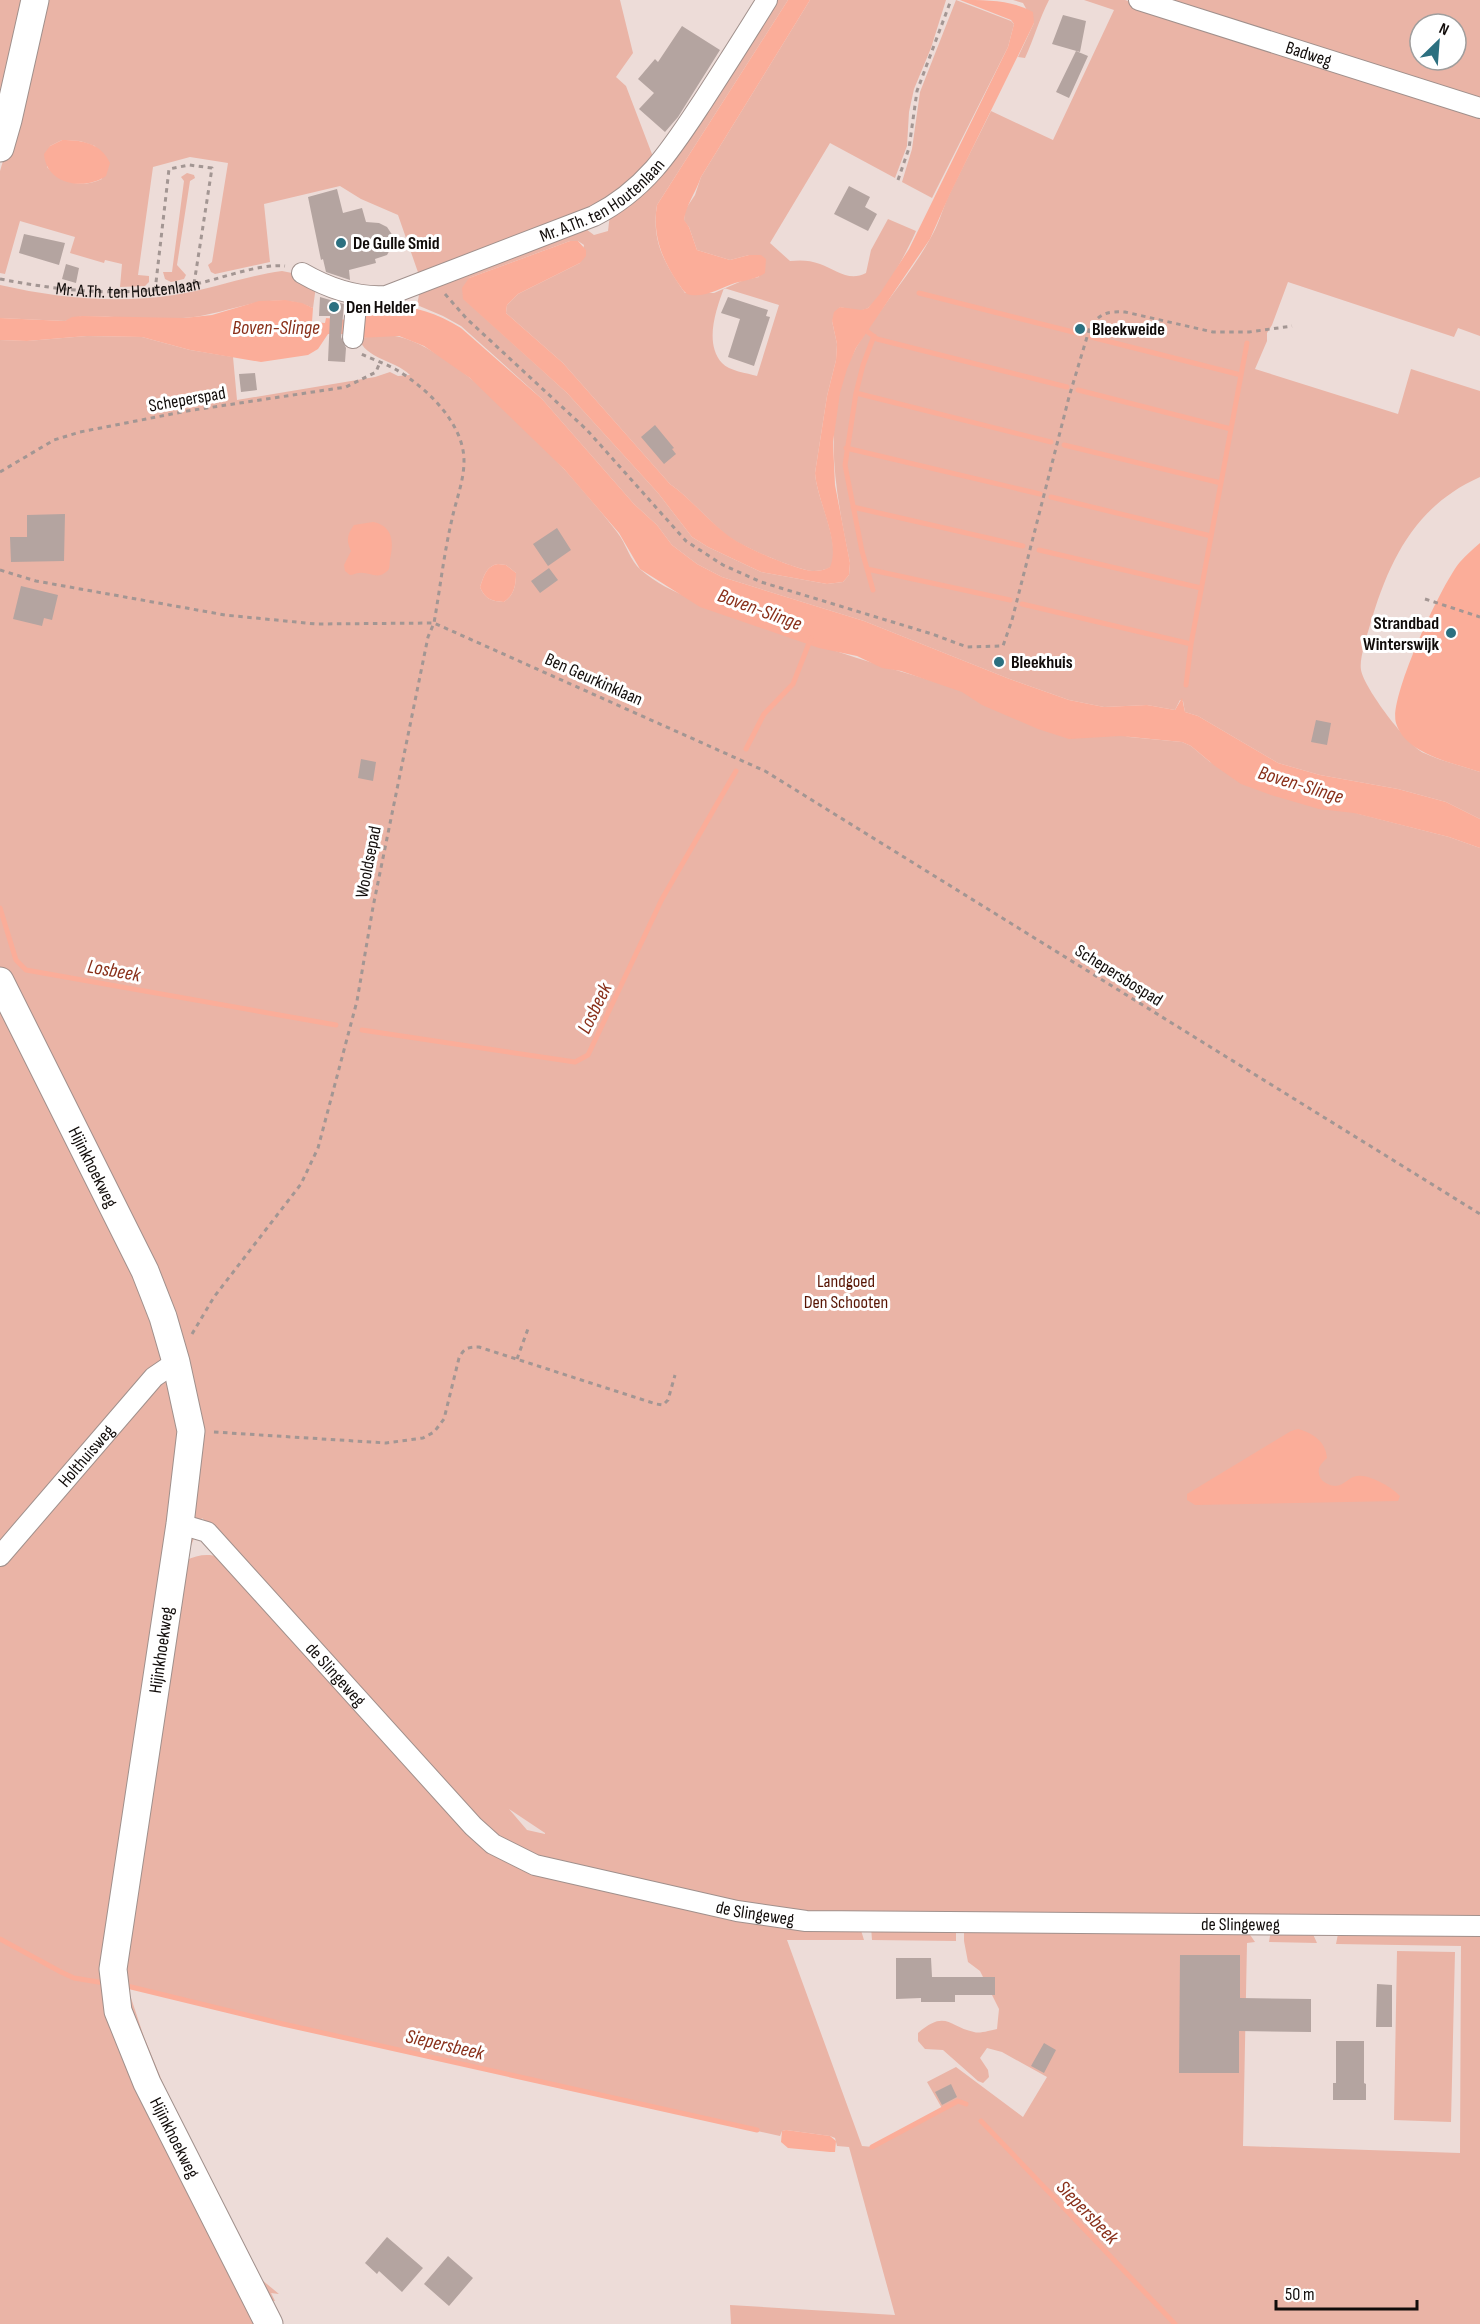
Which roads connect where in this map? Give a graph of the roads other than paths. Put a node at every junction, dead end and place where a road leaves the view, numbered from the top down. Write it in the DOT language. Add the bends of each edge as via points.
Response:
graph roads {
  1 [pos="35,0"];
  2 [pos="767,0"];
  3 [pos="1139,0"];
  4 [pos="1480,108"];
  5 [pos="0,148"];
  6 [pos="302,273"];
  7 [pos="356,304"];
  8 [pos="354,338"];
  9 [pos="0,981"];
  10 [pos="176,1362"];
  11 [pos="180,1524"];
  12 [pos="0,1556"];
  13 [pos="1480,1926"];
  14 [pos="270,2324"];
  1 -- 5 [label="street"];
  2 -- 7 [label="street, Mr. A.Th. ten Houtenlaan" via="671,150 630,194 594,216 432,280 386,296 367,297"];
  3 -- 4 [label="street, Badweg"];
  6 -- 7 [label="street, Mr. A.Th. ten Houtenlaan"];
  7 -- 8 [label="street"];
  9 -- 10 [label="street, Hijinkhoekweg" via="145,1271"];
  10 -- 11 [label="street, Hijinkhoekweg" via="191,1431"];
  10 -- 12 [label="street, Holthuisweg" via="154,1377"];
  11 -- 13 [label="street, de Slingeweg" via="207,1532 473,1826 493,1844 535,1865 737,1911 806,1921"];
  11 -- 14 [label="street, Hijinkhoekweg" via="113,1969 115,1992 121,2020 147,2083"];
}
